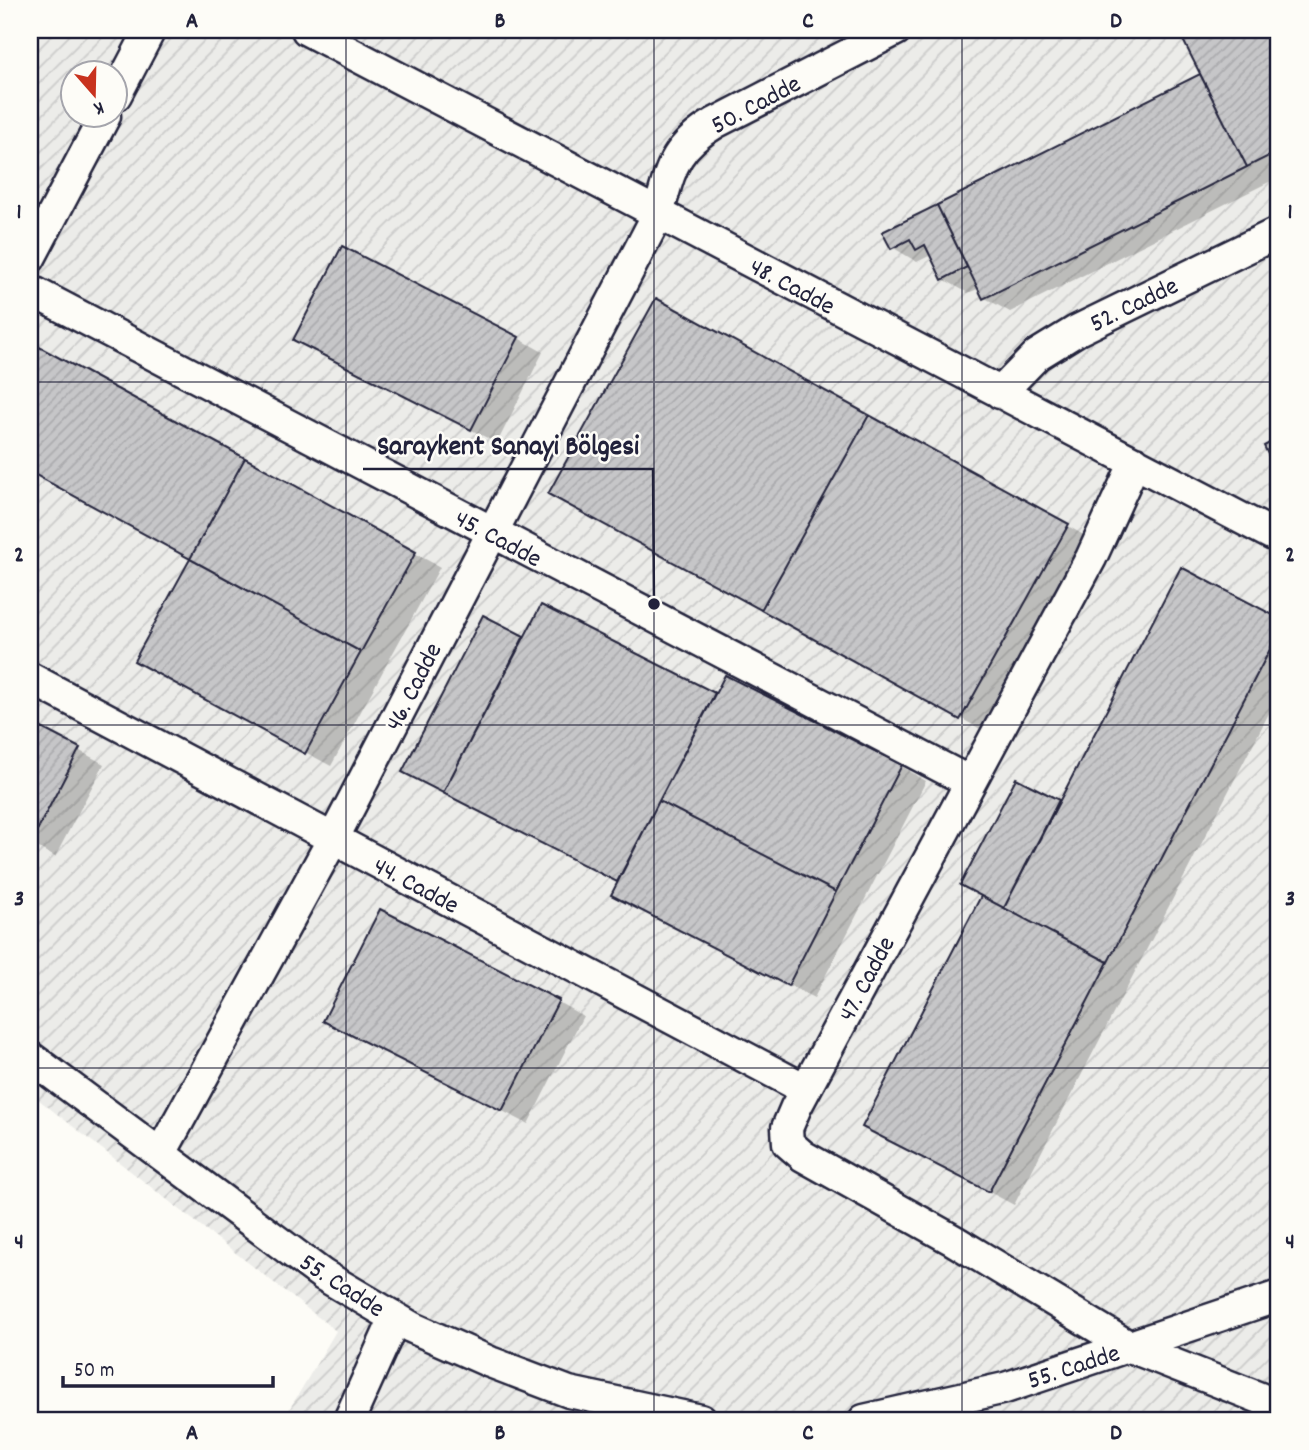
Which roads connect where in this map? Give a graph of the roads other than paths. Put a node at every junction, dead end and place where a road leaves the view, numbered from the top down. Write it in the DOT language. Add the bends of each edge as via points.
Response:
graph roads {
  1 [pos="150,30"];
  2 [pos="307,30"];
  3 [pos="896,30"];
  4 [pos="130,68"];
  5 [pos="98,130"];
  6 [pos="658,214"];
  7 [pos="1279,232"];
  8 [pos="30,258"];
  9 [pos="30,290"];
  10 [pos="1000,393"];
  11 [pos="1135,462"];
  12 [pos="491,533"];
  13 [pos="1279,538"];
  14 [pos="30,678"];
  15 [pos="970,782"];
  16 [pos="333,839"];
  17 [pos="30,1057"];
  18 [pos="806,1089"];
  19 [pos="161,1153"];
  20 [pos="1279,1296"];
  21 [pos="396,1318"];
  22 [pos="1130,1347"];
  23 [pos="1279,1409"];
  24 [pos="349,1420"];
  25 [pos="701,1420"];
  26 [pos="864,1420"];
  1 -- 4 [label="street"];
  2 -- 6 [label="street, 48. Cadde"];
  3 -- 6 [label="street, 50. Cadde" via="690,138 671,169"];
  5 -- 8 [label="street"];
  6 -- 10 [label="street, 48. Cadde"];
  6 -- 12 [label="street, 46. Cadde"];
  7 -- 10 [label="street, 52. Cadde" via="1076,331 1037,355"];
  9 -- 12 [label="street, 45. Cadde"];
  10 -- 11 [label="street, 48. Cadde"];
  11 -- 13 [label="street, 48. Cadde"];
  11 -- 15 [label="street, 47. Cadde" via="1091,558"];
  12 -- 15 [label="street, 45. Cadde"];
  12 -- 16 [label="street, 46. Cadde"];
  14 -- 16 [label="street, 44. Cadde"];
  15 -- 18 [label="street, 47. Cadde"];
  16 -- 18 [label="street, 44. Cadde"];
  16 -- 19 [label="street, 46. Cadde"];
  17 -- 19 [label="street, 55. Cadde"];
  18 -- 22 [label="street, 47. Cadde" via="787,1128 788,1143 803,1156"];
  19 -- 21 [label="street, 55. Cadde" via="323,1275"];
  20 -- 22 [label="street, 55. Cadde"];
  21 -- 24 [label="street"];
  21 -- 25 [label="street, 55. Cadde" via="489,1362 569,1392"];
  22 -- 23 [label="street, 47. Cadde"];
  22 -- 26 [label="street, 55. Cadde" via="1005,1388"];
}
